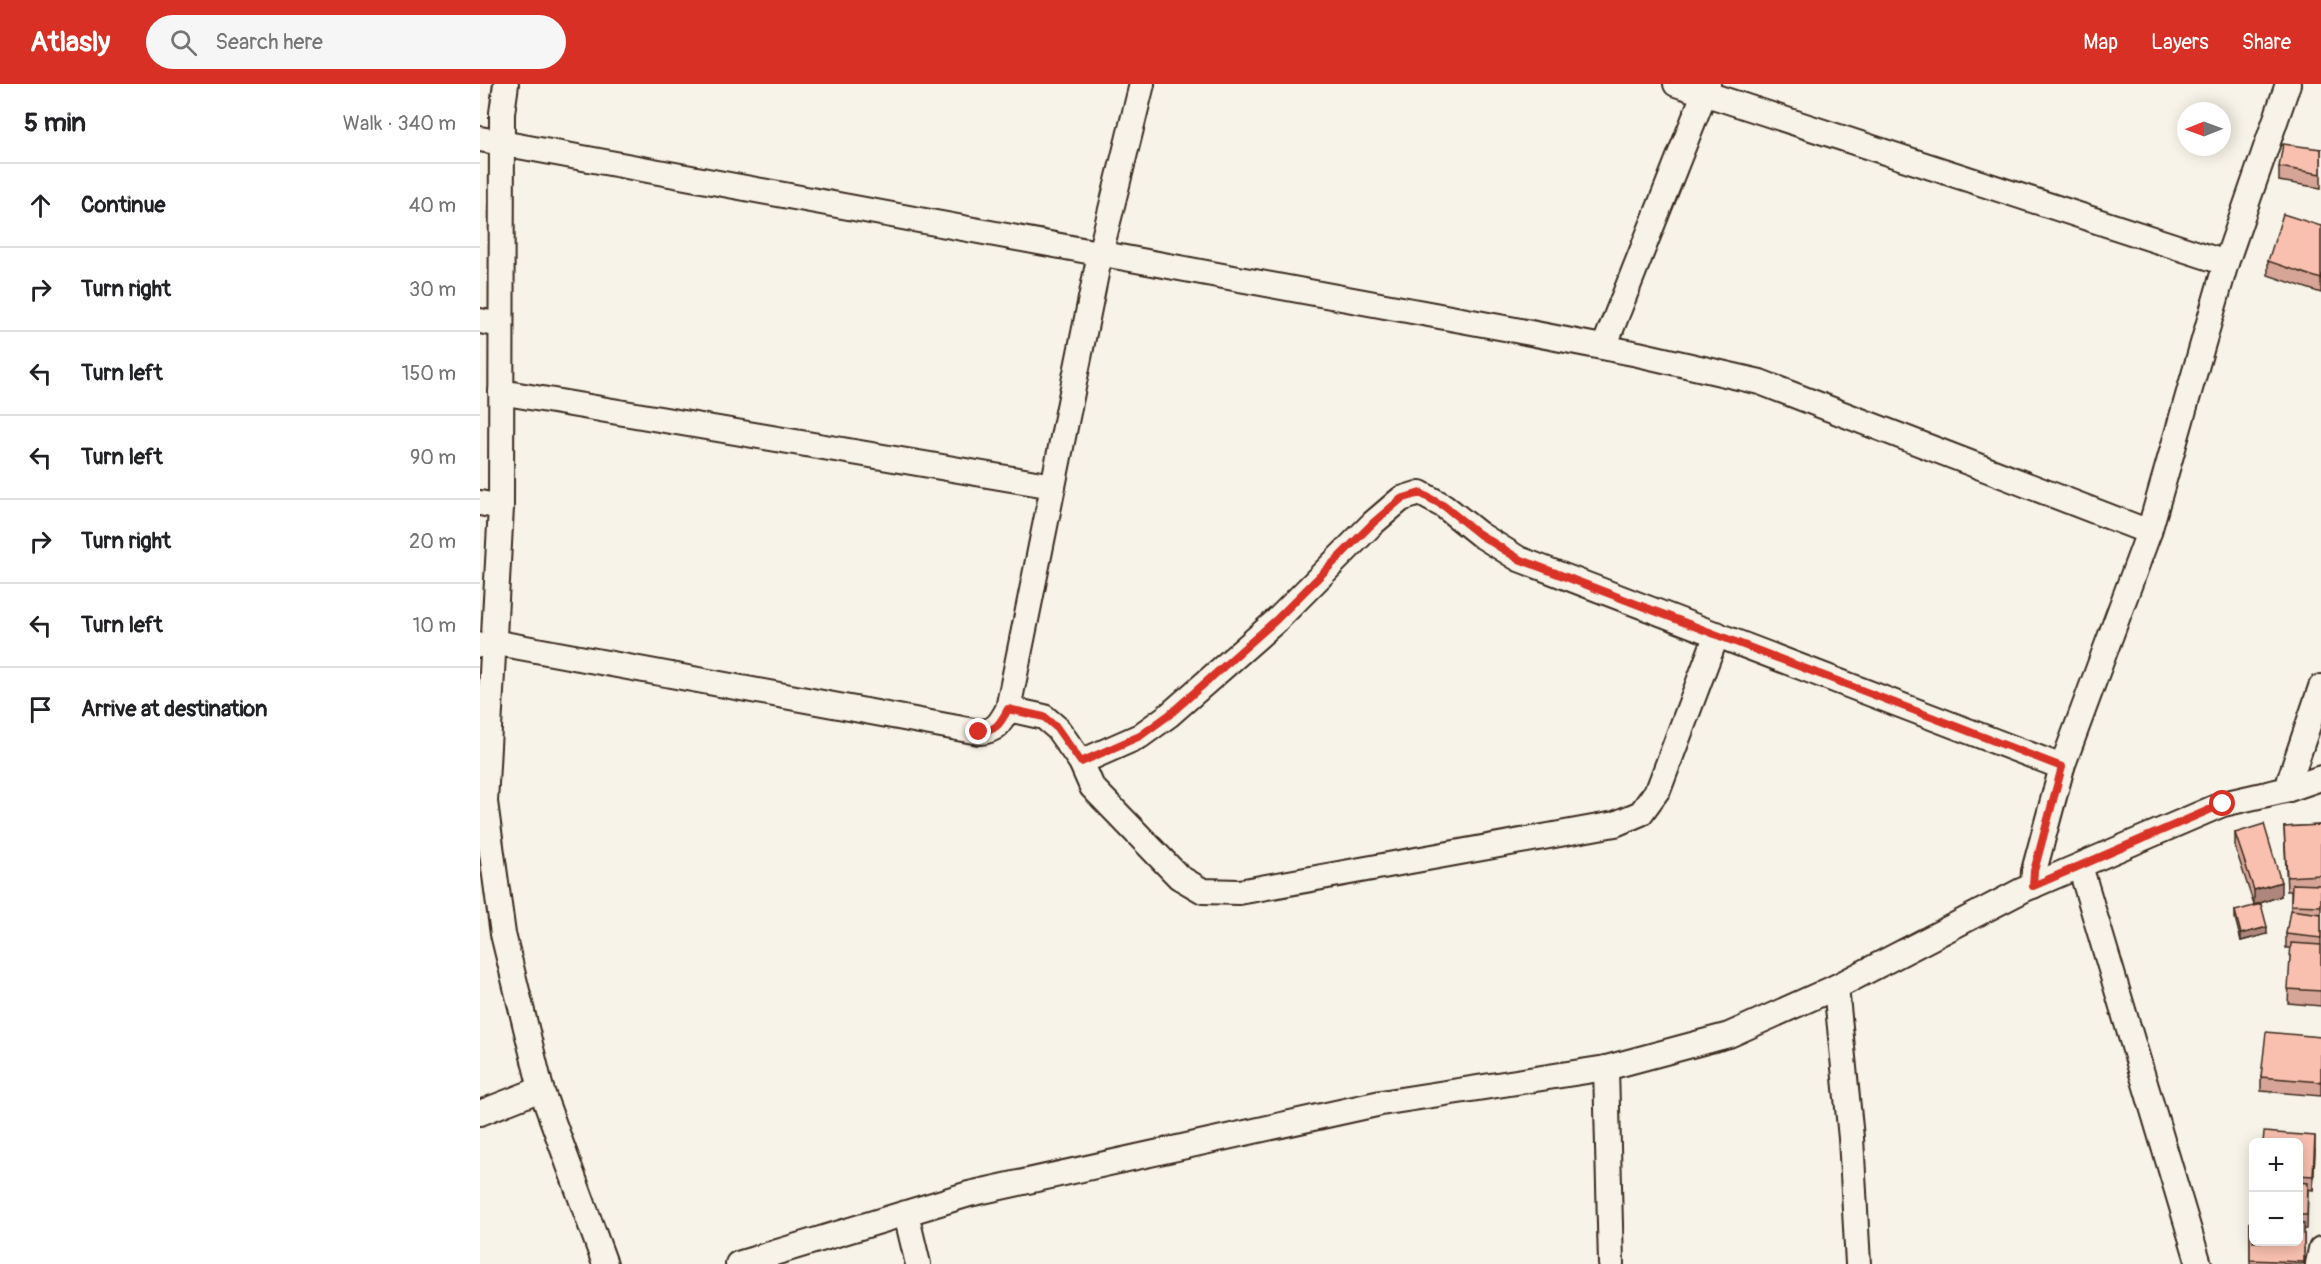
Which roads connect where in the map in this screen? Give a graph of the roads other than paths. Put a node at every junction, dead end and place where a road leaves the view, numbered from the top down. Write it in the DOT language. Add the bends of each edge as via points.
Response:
graph roads {
  1 [pos="506,84"];
  2 [pos="1143,84"];
  3 [pos="1676,84"];
  4 [pos="2288,84"];
  5 [pos="1706,89"];
  6 [pos="491,141"];
  7 [pos="1100,254"];
  8 [pos="2226,263"];
  9 [pos="491,323"];
  10 [pos="1604,347"];
  11 [pos="501,392"];
  12 [pos="1053,486"];
  13 [pos="490,505"];
  14 [pos="2149,532"];
  15 [pos="1717,634"];
  16 [pos="487,643"];
  17 [pos="2321,687"];
  18 [pos="1008,709"];
  19 [pos="1081,762"];
  20 [pos="2062,767"];
  21 [pos="2321,778"];
  22 [pos="2289,789"];
  23 [pos="2080,866"];
  24 [pos="487,868"];
  25 [pos="2033,886"];
  26 [pos="1836,987"];
  27 [pos="1606,1068"];
  28 [pos="541,1089"];
  29 [pos="480,1113"];
  30 [pos="906,1214"];
  31 [pos="2321,1249"];
  32 [pos="605,1264"];
  33 [pos="738,1264"];
  34 [pos="918,1264"];
  35 [pos="1611,1264"];
  36 [pos="1858,1264"];
  37 [pos="2199,1264"];
  38 [pos="2318,1264"];
  1 -- 6 [label="street" via="502,113"];
  2 -- 7 [label="street"];
  3 -- 5 [label="street"];
  4 -- 8 [label="street"];
  5 -- 8 [label="street"];
  5 -- 10 [label="street"];
  6 -- 7 [label="street"];
  6 -- 9 [label="street"];
  7 -- 10 [label="street"];
  7 -- 12 [label="street"];
  8 -- 14 [label="street"];
  9 -- 11 [label="street"];
  10 -- 14 [label="street" via="1760,382"];
  11 -- 12 [label="street"];
  11 -- 13 [label="street"];
  12 -- 18 [label="street"];
  13 -- 16 [label="street"];
  14 -- 20 [label="street"];
  15 -- 19 [label="street" via="1519,559 1420,493 1401,499 1373,523 1276,620 1169,715 1140,736"];
  15 -- 19 [label="street" via="1659,788 1641,813 1615,824 1239,892 1203,891 1179,877 1092,787"];
  15 -- 20 [label="street"];
  16 -- 18 [label="street" via="979,732 999,726"];
  16 -- 24 [label="street"];
  17 -- 22 [label="street"];
  18 -- 19 [label="street" via="1044,717 1057,728"];
  20 -- 25 [label="street"];
  21 -- 22 [label="street"];
  22 -- 23 [label="street" via="2223,804"];
  23 -- 25 [label="street"];
  23 -- 37 [label="street"];
  24 -- 28 [label="street"];
  25 -- 26 [label="street"];
  26 -- 27 [label="street" via="1729,1035"];
  26 -- 36 [label="street"];
  27 -- 30 [label="street" via="1382,1103 969,1194"];
  27 -- 35 [label="street"];
  28 -- 29 [label="street"];
  28 -- 32 [label="street"];
  30 -- 33 [label="street"];
  30 -- 34 [label="street"];
  31 -- 38 [label="street"];
}
